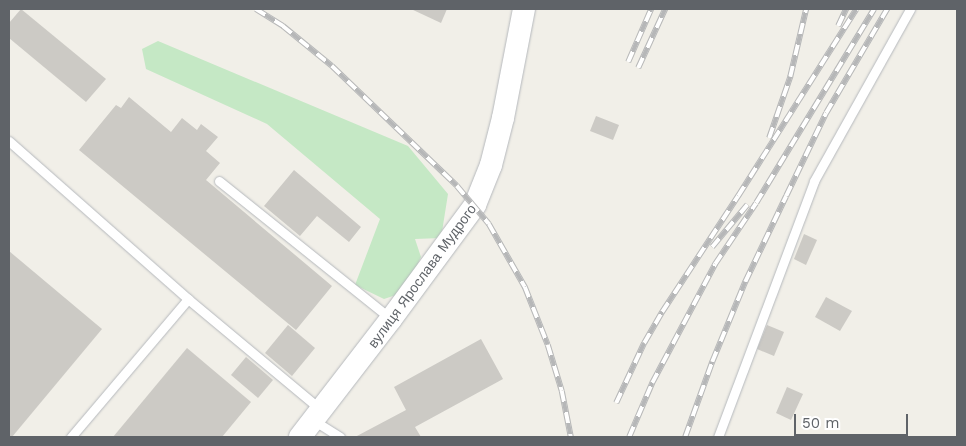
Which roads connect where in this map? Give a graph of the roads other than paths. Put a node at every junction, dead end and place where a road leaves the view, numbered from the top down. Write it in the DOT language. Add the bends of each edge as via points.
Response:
graph roads {
  1 [pos="524,9"];
  2 [pos="910,9"];
  3 [pos="9,141"];
  4 [pos="219,181"];
  5 [pos="188,299"];
  6 [pos="391,319"];
  7 [pos="312,422"];
  8 [pos="71,437"];
  9 [pos="340,437"];
  10 [pos="718,437"];
  1 -- 6 [label="street, вулиця Ярослава Мудрого" via="503,118 482,190 475,206"];
  2 -- 10 [label="lane" via="814,181"];
  3 -- 5 [label="lane"];
  4 -- 6 [label="lane"];
  5 -- 7 [label="lane"];
  5 -- 8 [label="lane"];
  6 -- 7 [label="street, вулиця Ярослава Мудрого"];
  7 -- 9 [label="lane"];
}
